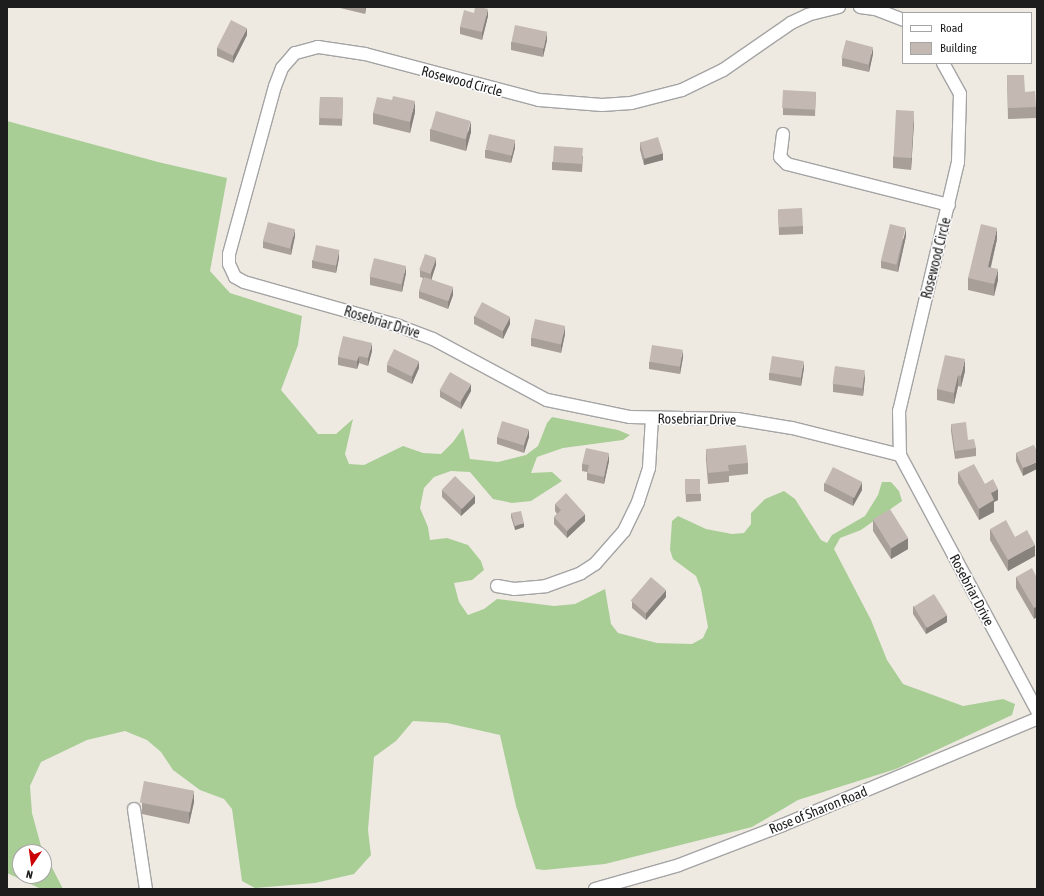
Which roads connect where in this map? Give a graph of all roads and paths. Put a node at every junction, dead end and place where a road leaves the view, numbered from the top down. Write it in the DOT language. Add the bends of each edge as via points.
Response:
graph roads {
  1 [pos="839,7"];
  2 [pos="860,7"];
  3 [pos="902,20"];
  4 [pos="944,64"];
  5 [pos="783,134"];
  6 [pos="949,205"];
  7 [pos="231,271"];
  8 [pos="652,418"];
  9 [pos="900,455"];
  10 [pos="497,586"];
  11 [pos="1037,711"];
  12 [pos="1037,719"];
  13 [pos="134,809"];
  14 [pos="146,889"];
  15 [pos="595,889"];
  1 -- 7 [label="street, Rosewood Circle" via="808,15 790,23 723,70 682,90 637,102 602,106 532,99 365,54 318,47 295,53 282,68 275,86 229,254"];
  2 -- 3 [label="street" via="875,9"];
  4 -- 6 [label="street, Rosewood Circle" via="956,83 961,108 958,162"];
  5 -- 6 [label="street" via="780,157 787,164"];
  6 -- 9 [label="street, Rosewood Circle" via="899,410"];
  7 -- 8 [label="street, Rosebriar Drive" via="235,276 255,286 400,326 428,337 547,400 608,414"];
  8 -- 9 [label="street, Rosebriar Drive" via="737,419 792,428"];
  8 -- 10 [label="street" via="649,468 638,502 624,531 595,564 581,573 546,586 514,589"];
  9 -- 11 [label="street, Rosebriar Drive"];
  12 -- 15 [label="street, Rose of Sharon Road" via="783,826 675,866"];
  13 -- 14 [label="street"];
}
